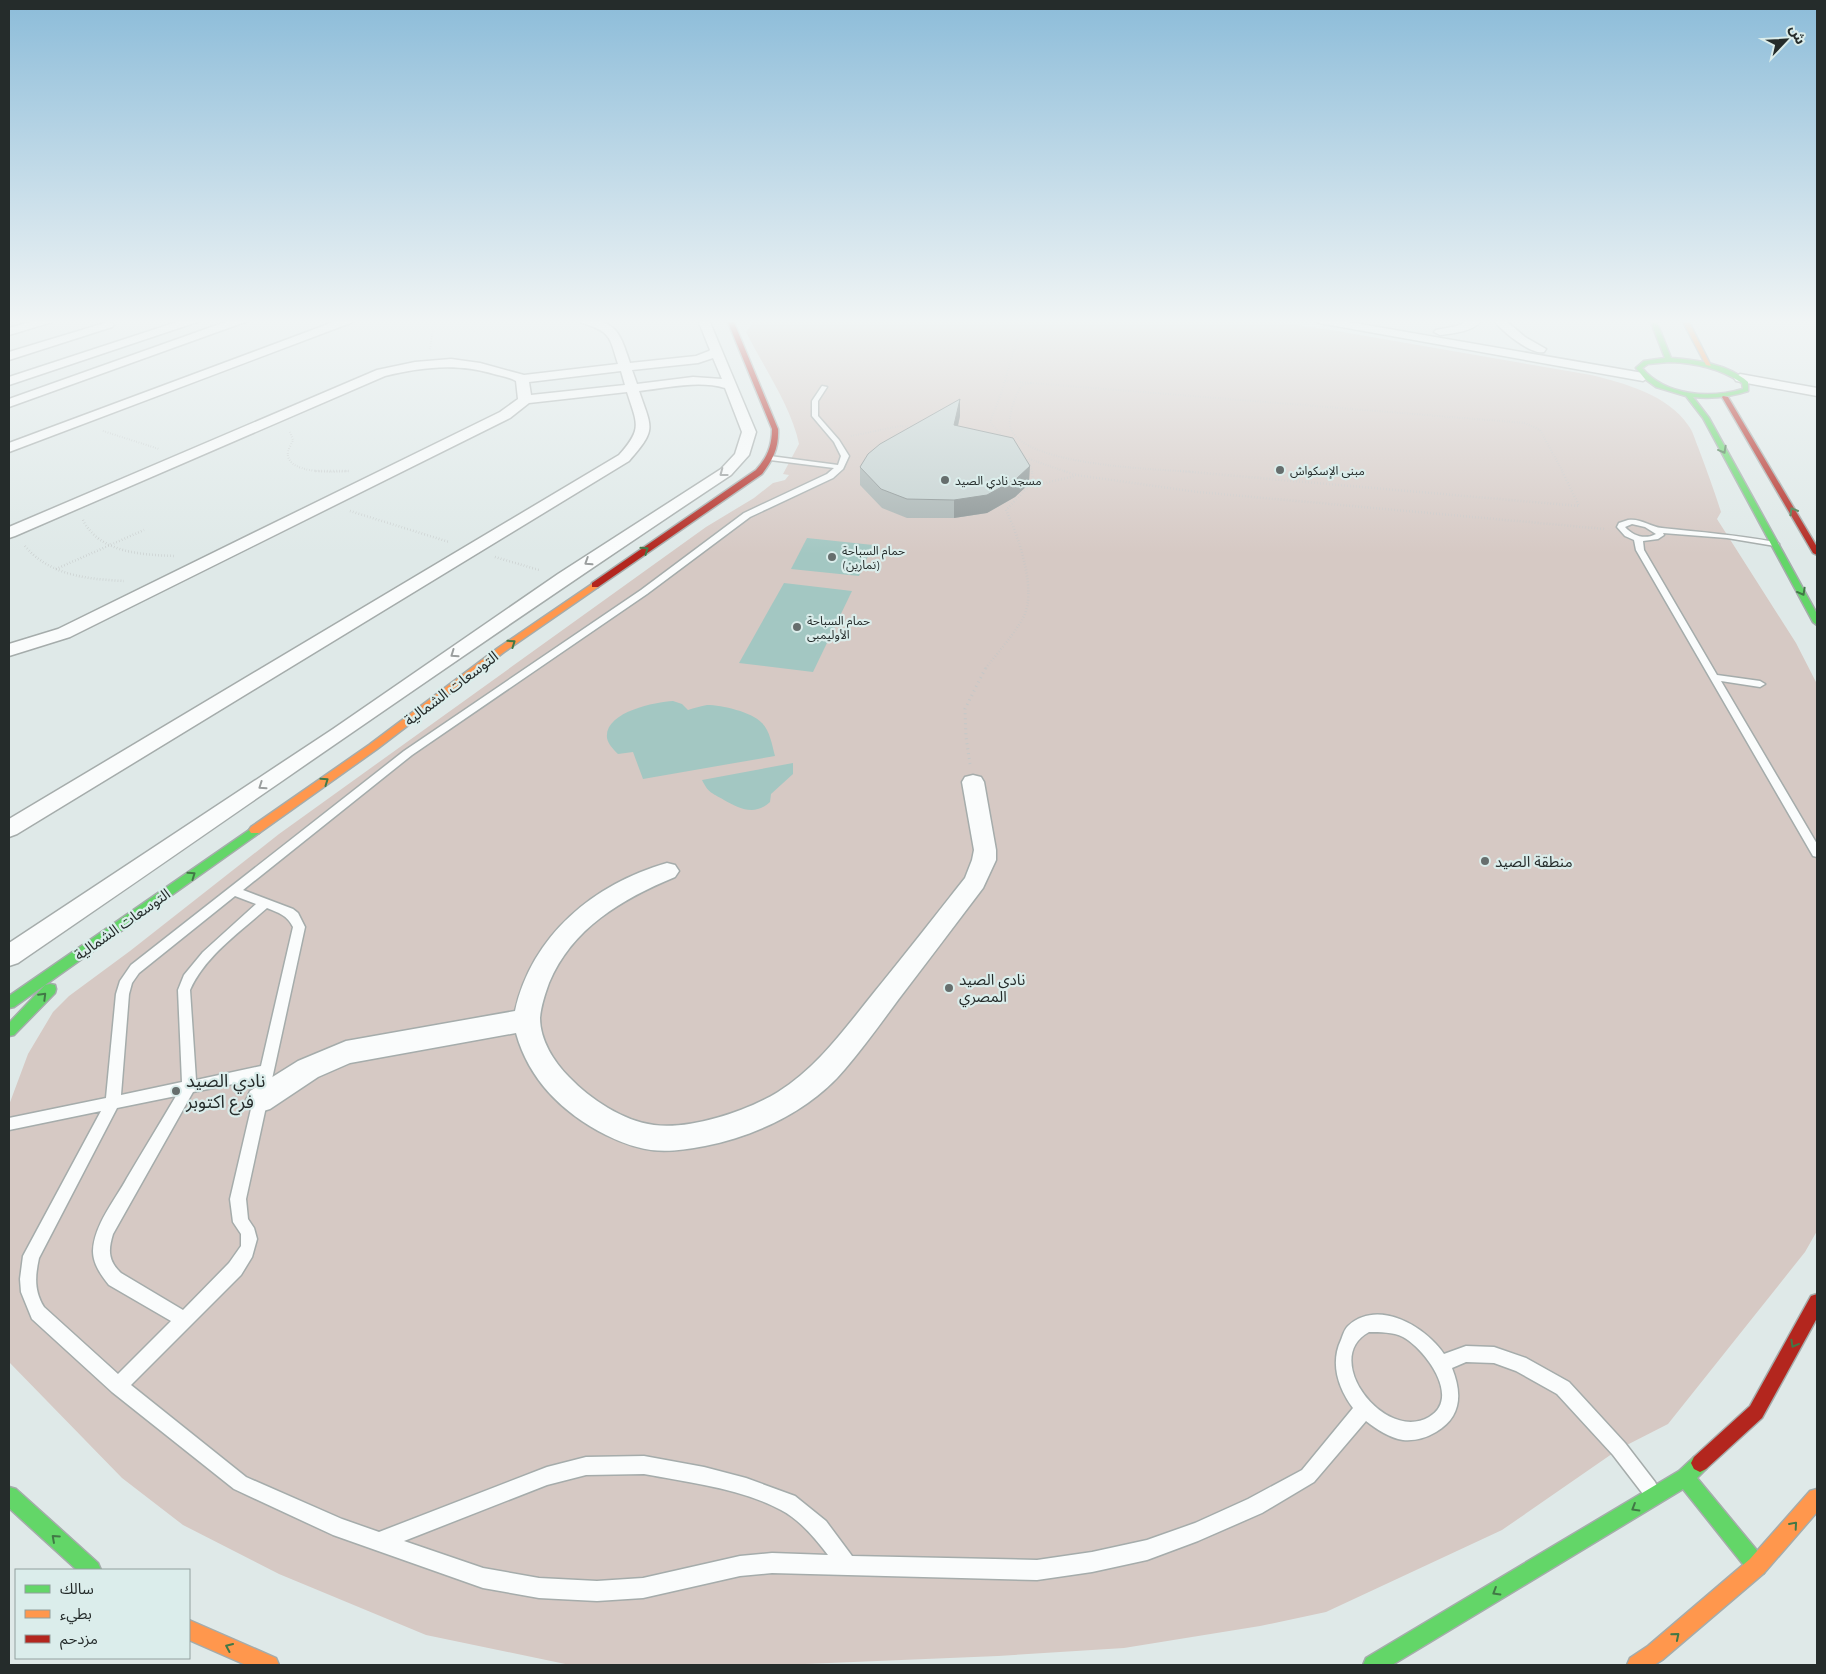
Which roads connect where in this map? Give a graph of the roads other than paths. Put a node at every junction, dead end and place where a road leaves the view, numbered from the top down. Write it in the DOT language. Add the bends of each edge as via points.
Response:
graph roads {
  1 [pos="23,398"];
  2 [pos="141,398"];
  3 [pos="325,398"];
  4 [pos="542,398"];
  5 [pos="635,398"];
  6 [pos="735,398"];
  7 [pos="763,398"];
  8 [pos="817,398"];
  9 [pos="1691,398"];
  10 [pos="1726,398"];
  11 [pos="1777,398"];
  12 [pos="525,400"];
  13 [pos="9,403"];
  14 [pos="1817,404"];
  15 [pos="9,448"];
  16 [pos="742,455"];
  17 [pos="770,458"];
  18 [pos="840,467"];
  19 [pos="15,531"];
  20 [pos="1658,532"];
  21 [pos="1638,538"];
  22 [pos="1775,544"];
  23 [pos="1816,551"];
  24 [pos="1817,622"];
  25 [pos="9,650"];
  26 [pos="1715,677"];
  27 [pos="1760,684"];
  28 [pos="340,733"];
  29 [pos="373,747"];
  30 [pos="973,782"];
  31 [pos="9,829"];
  32 [pos="1817,853"];
  33 [pos="667,872"];
  34 [pos="234,892"];
  35 [pos="265,903"];
  36 [pos="96,943"];
  37 [pos="9,956"];
  38 [pos="9,1003"];
  39 [pos="527,1020"];
  40 [pos="9,1031"];
  41 [pos="267,1071"];
  42 [pos="189,1086"];
  43 [pos="260,1100"];
  44 [pos="113,1102"];
  45 [pos="9,1124"];
  46 [pos="1817,1302"];
  47 [pos="184,1320"];
  48 [pos="1442,1364"];
  49 [pos="118,1386"];
  50 [pos="1364,1409"];
  51 [pos="1685,1477"];
  52 [pos="9,1496"];
  53 [pos="1655,1496"];
  54 [pos="1817,1498"];
  55 [pos="378,1542"];
  56 [pos="847,1565"];
  57 [pos="1757,1566"];
  58 [pos="90,1569"];
  59 [pos="190,1630"];
  60 [pos="270,1665"];
  61 [pos="1373,1665"];
  62 [pos="1637,1665"];
  1 -- 13 [label="street"];
  2 -- 15 [label="street"];
  3 -- 19 [label="street"];
  4 -- 12 [label="street"];
  5 -- 31 [label="street" via="644,425 639,441 624,458"];
  6 -- 16 [label="street" via="749,432"];
  7 -- 17 [label="street" via="776,438"];
  8 -- 18 [label="lane" via="814,412 817,421 845,456"];
  9 -- 22 [label="street, one-way" via="1706,418"];
  23 -- 10 [label="street, one-way"];
  11 -- 14 [label="street"];
  12 -- 25 [label="street" via="505,414 72,629"];
  16 -- 17 [label="street"];
  16 -- 28 [label="street, one-way" via="726,472 564,578"];
  17 -- 18 [label="lane"];
  29 -- 17 [label="street, التوسعات الشمالية, one-way" via="501,650 759,472"];
  18 -- 34 [label="lane" via="830,476 747,515 644,592 408,753"];
  20 -- 21 [label="lane" via="1650,540"];
  20 -- 21 [label="lane" via="1644,524 1631,522 1622,525 1622,530"];
  20 -- 22 [label="lane" via="1730,542"];
  21 -- 26 [label="lane" via="1638,545"];
  22 -- 23 [label="street"];
  22 -- 24 [label="street, one-way"];
  26 -- 27 [label="lane"];
  26 -- 32 [label="lane"];
  28 -- 29 [label="street"];
  28 -- 37 [label="street, one-way"];
  36 -- 29 [label="street, التوسعات الشمالية, one-way"];
  30 -- 39 [label="street" via="985,850 975,882 836,1062 794,1098 768,1113 741,1124 683,1137 654,1138 628,1131 604,1120 565,1092 540,1058"];
  33 -- 39 [label="street" via="620,892 578,922 561,940 541,972"];
  34 -- 35 [label="lane"];
  34 -- 44 [label="lane" via="129,976 121,995"];
  35 -- 41 [label="lane" via="289,912 299,927"];
  35 -- 42 [label="lane" via="199,963 186,980"];
  36 -- 38 [label="street, التوسعات الشمالية"];
  40 -- 36 [label="street, one-way"];
  39 -- 43 [label="street" via="346,1052 308,1069"];
  41 -- 42 [label="lane"];
  41 -- 43 [label="lane"];
  42 -- 44 [label="lane"];
  42 -- 47 [label="lane" via="107,1228 100,1250 102,1262 115,1279"];
  43 -- 47 [label="lane" via="238,1199 240,1222 249,1234 245,1256"];
  44 -- 45 [label="lane"];
  44 -- 49 [label="lane" via="31,1256 27,1288 30,1302 38,1313"];
  46 -- 51 [label="street, one-way" via="1756,1412"];
  47 -- 49 [label="lane"];
  48 -- 50 [label="lane" via="1449,1382 1450,1400 1444,1415 1433,1426 1418,1431 1400,1430"];
  48 -- 50 [label="lane" via="1427,1345 1408,1331 1388,1324 1368,1324 1353,1332 1343,1348 1343,1368 1350,1389"];
  48 -- 53 [label="lane" via="1466,1354 1494,1355 1520,1364 1563,1388 1619,1448"];
  49 -- 55 [label="lane" via="240,1483"];
  50 -- 56 [label="lane" via="1308,1476 1255,1506 1198,1532 1147,1550 1037,1570"];
  51 -- 53 [label="street"];
  51 -- 57 [label="street"];
  58 -- 52 [label="street, one-way"];
  53 -- 61 [label="street, one-way"];
  57 -- 54 [label="street, one-way"];
  55 -- 56 [label="lane" via="483,1578 539,1588 597,1591 643,1588 740,1566 772,1563"];
  55 -- 56 [label="lane" via="547,1476 586,1466 637,1464 746,1487 788,1504 819,1528"];
  62 -- 57 [label="street, one-way" via="1655,1654"];
  60 -- 59 [label="street, one-way"];
}
